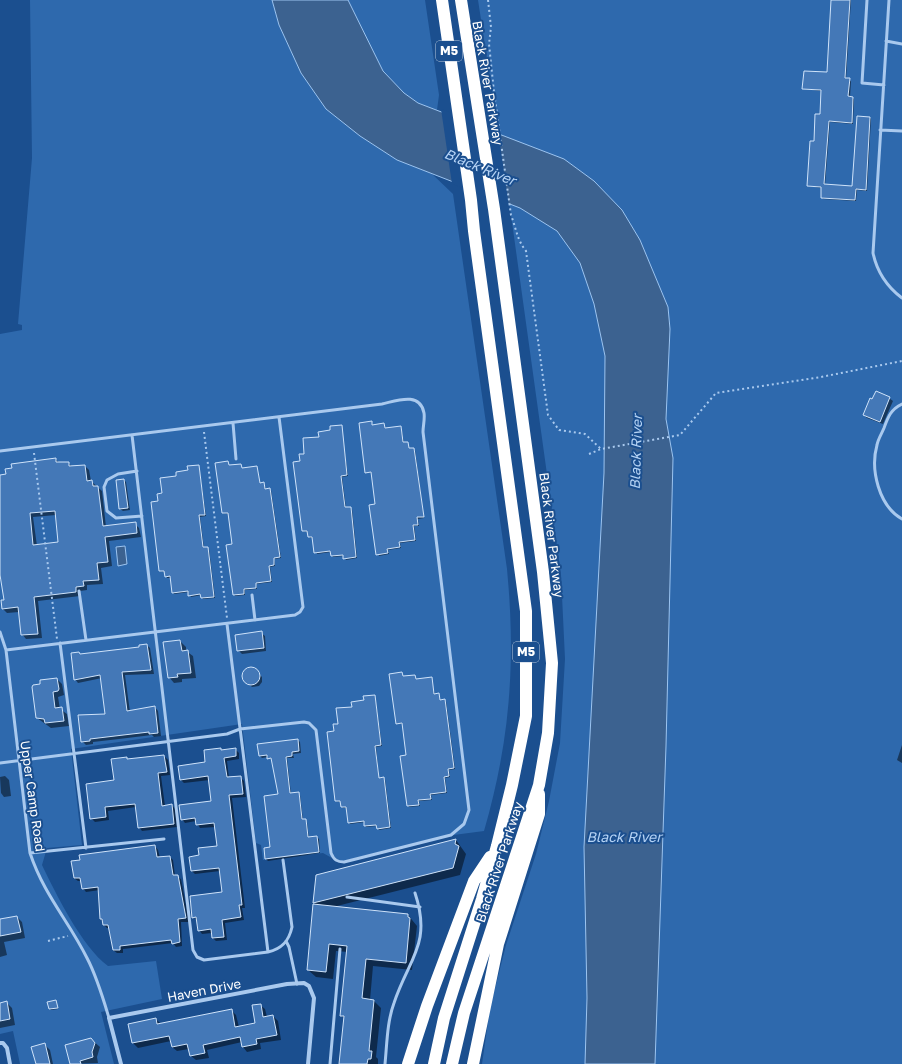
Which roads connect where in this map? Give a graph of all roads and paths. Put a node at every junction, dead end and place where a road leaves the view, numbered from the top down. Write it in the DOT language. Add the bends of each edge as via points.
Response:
graph roads {
  1 [pos="442,0"];
  2 [pos="460,0"];
  3 [pos="488,0"];
  4 [pos="867,0"];
  5 [pos="889,0"];
  6 [pos="886,41"];
  7 [pos="902,44"];
  8 [pos="884,85"];
  9 [pos="880,130"];
  10 [pos="902,131"];
  11 [pos="902,298"];
  12 [pos="902,361"];
  13 [pos="902,404"];
  14 [pos="278,417"];
  15 [pos="233,423"];
  16 [pos="203,426"];
  17 [pos="132,435"];
  18 [pos="33,447"];
  19 [pos="601,449"];
  20 [pos="0,451"];
  21 [pos="589,454"];
  22 [pos="236,459"];
  23 [pos="136,471"];
  24 [pos="142,516"];
  25 [pos="902,519"];
  26 [pos="79,591"];
  27 [pos="252,595"];
  28 [pos="255,620"];
  29 [pos="227,624"];
  30 [pos="0,632"];
  31 [pos="156,632"];
  32 [pos="86,640"];
  33 [pos="60,643"];
  34 [pos="6,650"];
  35 [pos="240,729"];
  36 [pos="169,742"];
  37 [pos="74,754"];
  38 [pos="18,761"];
  39 [pos="0,763"];
  40 [pos="539,785"];
  41 [pos="164,839"];
  42 [pos="497,846"];
  43 [pos="86,848"];
  44 [pos="30,853"];
  45 [pos="283,860"];
  46 [pos="415,892"];
  47 [pos="347,897"];
  48 [pos="420,907"];
  49 [pos="74,934"];
  50 [pos="48,941"];
  51 [pos="286,941"];
  52 [pos="340,949"];
  53 [pos="268,952"];
  54 [pos="297,984"];
  55 [pos="109,1018"];
  56 [pos="2,1043"];
  57 [pos="10,1064"];
  58 [pos="121,1064"];
  59 [pos="308,1064"];
  60 [pos="330,1064"];
  61 [pos="385,1064"];
  62 [pos="408,1064"];
  63 [pos="434,1064"];
  64 [pos="452,1064"];
  65 [pos="473,1064"];
  1 -- 42 [label="highway, Black River Parkway / M5" via="526,611 526,716"];
  2 -- 40 [label="highway, Black River Parkway / M5" via="494,209 543,572 552,663 548,733"];
  3 -- 19 [label="path" via="491,27 489,44 497,122 511,215 518,241 526,251 548,415 559,430 585,434"];
  4 -- 8 [label="lane" via="862,83"];
  5 -- 6 [label="lane"];
  6 -- 7 [label="lane"];
  6 -- 8 [label="lane"];
  8 -- 9 [label="lane"];
  9 -- 10 [label="lane"];
  9 -- 11 [label="lane" via="873,253 881,275"];
  12 -- 19 [label="path" via="821,377 716,393 680,435"];
  13 -- 25 [label="lane" via="890,413 877,445 875,458 882,499 888,508"];
  14 -- 15 [label="lane"];
  14 -- 28 [label="lane" via="303,607 295,615"];
  14 -- 35 [label="lane" via="382,404 402,398 412,399 423,409 423,432 469,805 466,820 456,832 446,836 338,862 331,853 317,736 313,726 309,723 295,722"];
  15 -- 16 [label="lane"];
  15 -- 22 [label="lane"];
  16 -- 17 [label="lane"];
  16 -- 29 [label="path"];
  17 -- 18 [label="lane"];
  17 -- 23 [label="lane"];
  18 -- 20 [label="lane"];
  18 -- 33 [label="path" via="57,639"];
  19 -- 21 [label="path"];
  23 -- 24 [label="lane"];
  23 -- 24 [label="lane" via="114,475 107,480 104,487 107,511 116,518"];
  24 -- 31 [label="lane"];
  26 -- 32 [label="lane"];
  27 -- 28 [label="lane"];
  28 -- 29 [label="lane"];
  29 -- 31 [label="lane"];
  29 -- 35 [label="lane"];
  30 -- 34 [label="lane, Upper Camp Road"];
  31 -- 32 [label="lane"];
  31 -- 36 [label="lane"];
  32 -- 33 [label="lane"];
  33 -- 34 [label="lane"];
  33 -- 37 [label="lane"];
  34 -- 38 [label="lane, Upper Camp Road"];
  35 -- 36 [label="lane" via="227,734"];
  35 -- 53 [label="lane"];
  36 -- 37 [label="lane"];
  36 -- 53 [label="lane" via="195,954 204,960"];
  37 -- 38 [label="lane"];
  37 -- 43 [label="lane"];
  38 -- 39 [label="lane"];
  38 -- 44 [label="lane, Upper Camp Road"];
  40 -- 64 [label="highway, Black River Parkway / M5" via="464,1013"];
  40 -- 65 [label="highway" via="539,814 498,944"];
  41 -- 43 [label="lane"];
  42 -- 62 [label="highway" via="474,882"];
  42 -- 63 [label="highway, Black River Parkway / M5" via="444,1018"];
  43 -- 44 [label="lane"];
  44 -- 49 [label="lane, Upper Camp Road" via="42,885"];
  45 -- 51 [label="lane" via="292,927"];
  46 -- 48 [label="lane"];
  47 -- 48 [label="lane"];
  48 -- 61 [label="lane" via="422,926 419,945 394,1003"];
  49 -- 50 [label="path"];
  49 -- 55 [label="lane, Upper Camp Road" via="96,978"];
  51 -- 53 [label="lane" via="277,950"];
  51 -- 54 [label="lane"];
  52 -- 60 [label="lane"];
  54 -- 55 [label="street, Haven Drive"];
  54 -- 59 [label="street, Haven Drive" via="309,986 314,998"];
  55 -- 58 [label="street, Upper Camp Road"];
  56 -- 57 [label="street" via="7,1048"];
}
